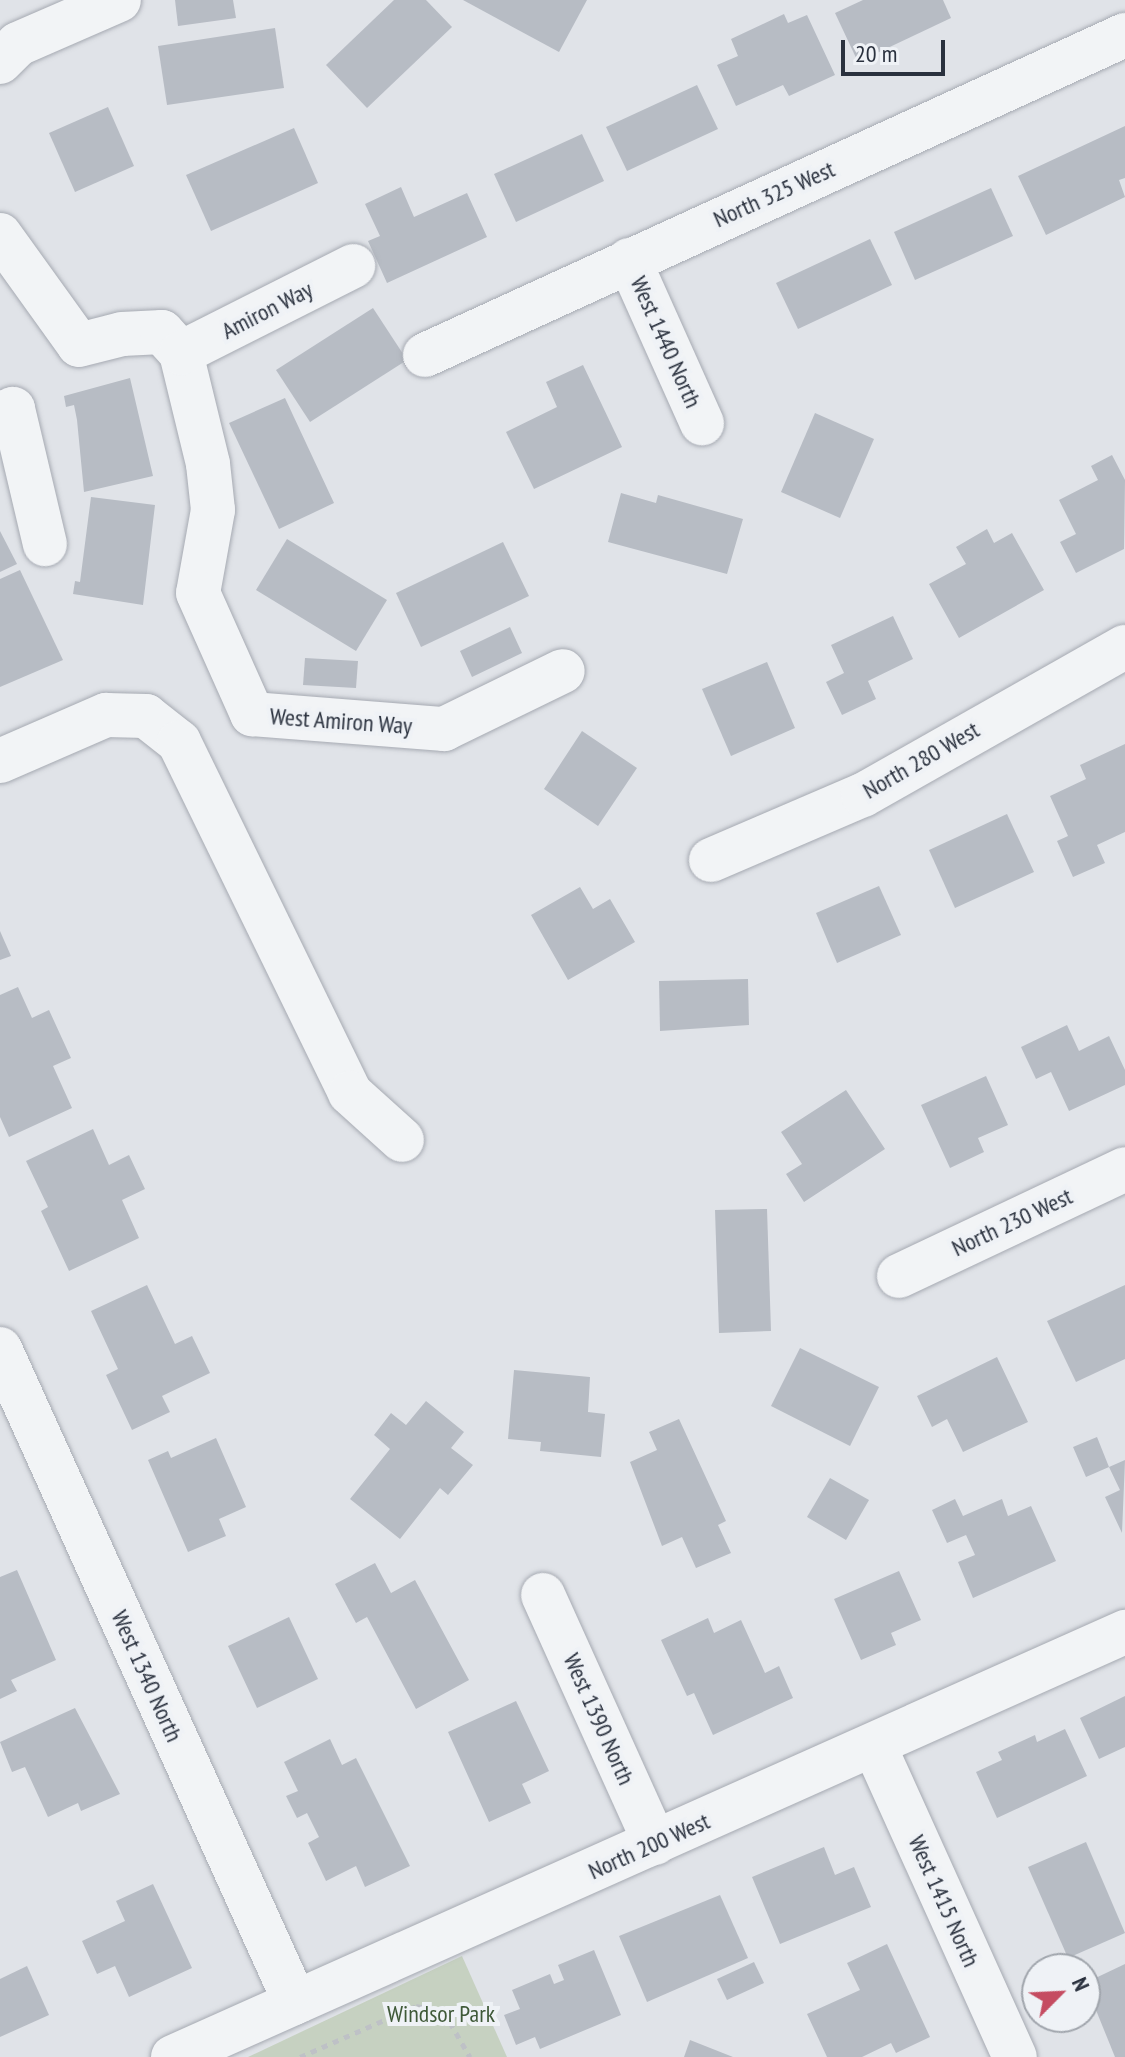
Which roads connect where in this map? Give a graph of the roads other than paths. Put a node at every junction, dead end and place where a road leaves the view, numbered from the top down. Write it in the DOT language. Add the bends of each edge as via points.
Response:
graph roads {
  1 [pos="119,0"];
  2 [pos="1125,35"];
  3 [pos="0,62"];
  4 [pos="0,235"];
  5 [pos="629,260"];
  6 [pos="353,266"];
  7 [pos="181,353"];
  8 [pos="425,355"];
  9 [pos="0,414"];
  10 [pos="702,423"];
  11 [pos="45,544"];
  12 [pos="1125,647"];
  13 [pos="563,671"];
  14 [pos="0,761"];
  15 [pos="711,860"];
  16 [pos="402,1140"];
  17 [pos="1125,1169"];
  18 [pos="899,1276"];
  19 [pos="0,1349"];
  20 [pos="543,1595"];
  21 [pos="1125,1632"];
  22 [pos="874,1745"];
  23 [pos="655,1843"];
  24 [pos="295,2002"];
  25 [pos="173,2057"];
  26 [pos="1015,2057"];
  1 -- 3 [label="street" via="18,44"];
  2 -- 5 [label="street, North 325 West"];
  4 -- 7 [label="street" via="79,345 122,334 162,332"];
  5 -- 8 [label="street, North 325 West"];
  5 -- 10 [label="street, West 1440 North"];
  6 -- 7 [label="street, Amiron Way"];
  7 -- 13 [label="street, West Amiron Way" via="208,464 213,510 198,593 252,714 444,729"];
  9 -- 11 [label="street" via="13,409"];
  12 -- 15 [label="street, North 280 West" via="863,795"];
  14 -- 16 [label="street" via="106,715 146,716 179,742 350,1093"];
  17 -- 18 [label="street, North 230 West"];
  19 -- 24 [label="street, West 1340 North"];
  20 -- 23 [label="street, West 1390 North"];
  21 -- 22 [label="street, North 200 West"];
  22 -- 23 [label="street, North 200 West"];
  22 -- 26 [label="street, West 1415 North"];
  23 -- 24 [label="street, North 200 West"];
  24 -- 25 [label="street, North 200 West"];
}
